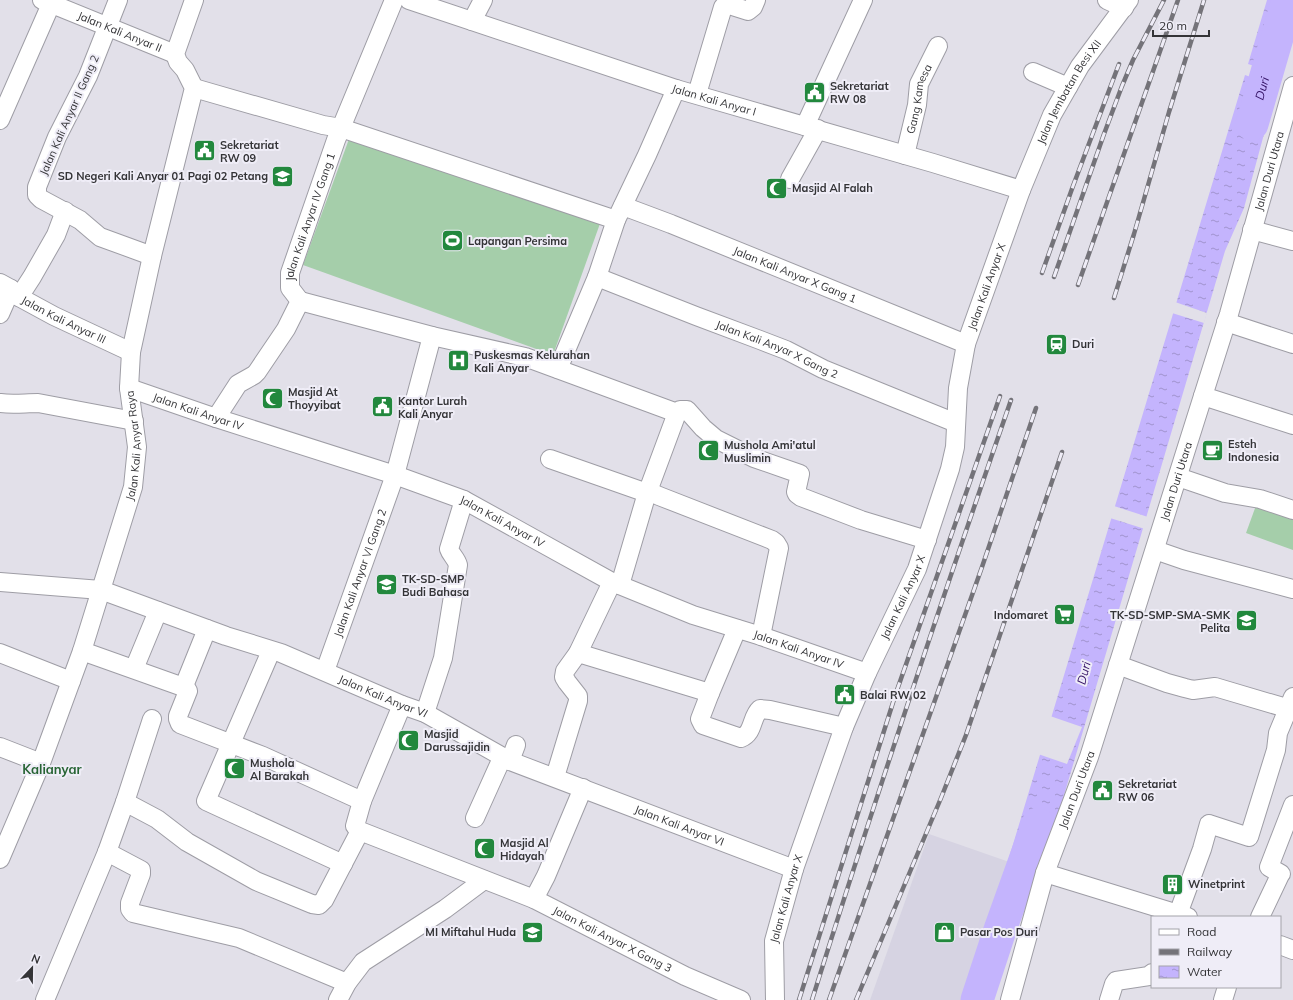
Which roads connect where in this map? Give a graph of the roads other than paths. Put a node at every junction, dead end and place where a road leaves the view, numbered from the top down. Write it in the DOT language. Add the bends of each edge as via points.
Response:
graph roads {
  1 [pos="118,0"];
  2 [pos="194,0"];
  3 [pos="394,0"];
  4 [pos="410,0"];
  5 [pos="483,0"];
  6 [pos="756,0"];
  7 [pos="863,0"];
  8 [pos="1107,0"];
  9 [pos="47,2"];
  10 [pos="1127,4"];
  11 [pos="472,22"];
  12 [pos="108,27"];
  13 [pos="938,46"];
  14 [pos="175,54"];
  15 [pos="1033,72"];
  16 [pos="1293,86"];
  17 [pos="1068,87"];
  18 [pos="194,88"];
  19 [pos="676,89"];
  20 [pos="697,94"];
  21 [pos="0,120"];
  22 [pos="1288,124"];
  23 [pos="341,128"];
  24 [pos="811,128"];
  25 [pos="905,155"];
  26 [pos="790,179"];
  27 [pos="1021,190"];
  28 [pos="65,211"];
  29 [pos="620,213"];
  30 [pos="1252,230"];
  31 [pos="1293,241"];
  32 [pos="152,256"];
  33 [pos="596,277"];
  34 [pos="10,290"];
  35 [pos="300,301"];
  36 [pos="0,314"];
  37 [pos="1226,322"];
  38 [pos="432,336"];
  39 [pos="966,344"];
  40 [pos="1293,344"];
  41 [pos="131,352"];
  42 [pos="558,368"];
  43 [pos="129,388"];
  44 [pos="1204,396"];
  45 [pos="0,403"];
  46 [pos="677,414"];
  47 [pos="216,418"];
  48 [pos="134,421"];
  49 [pos="956,423"];
  50 [pos="1293,425"];
  51 [pos="550,459"];
  52 [pos="395,475"];
  53 [pos="1178,477"];
  54 [pos="648,492"];
  55 [pos="464,500"];
  56 [pos="1293,510"];
  57 [pos="926,540"];
  58 [pos="1155,550"];
  59 [pos="0,582"];
  60 [pos="616,584"];
  61 [pos="1293,589"];
  62 [pos="101,590"];
  63 [pos="158,611"];
  64 [pos="737,629"];
  65 [pos="207,630"];
  66 [pos="761,636"];
  67 [pos="82,651"];
  68 [pos="271,651"];
  69 [pos="0,653"];
  70 [pos="578,653"];
  71 [pos="1118,665"];
  72 [pos="134,669"];
  73 [pos="324,671"];
  74 [pos="867,673"];
  75 [pos="71,681"];
  76 [pos="184,686"];
  77 [pos="710,693"];
  78 [pos="402,705"];
  79 [pos="1292,705"];
  80 [pos="425,713"];
  81 [pos="152,719"];
  82 [pos="844,727"];
  83 [pos="231,744"];
  84 [pos="0,747"];
  85 [pos="509,755"];
  86 [pos="42,763"];
  87 [pos="555,778"];
  88 [pos="583,788"];
  89 [pos="362,801"];
  90 [pos="125,802"];
  91 [pos="1293,805"];
  92 [pos="475,818"];
  93 [pos="360,831"];
  94 [pos="107,852"];
  95 [pos="0,858"];
  96 [pos="343,864"];
  97 [pos="794,869"];
  98 [pos="1046,873"];
  99 [pos="484,880"];
  100 [pos="534,899"];
  101 [pos="1183,915"];
  102 [pos="1260,916"];
  103 [pos="1281,945"];
  104 [pos="1293,950"];
  105 [pos="1151,974"];
  106 [pos="347,983"];
  107 [pos="1227,988"];
  108 [pos="45,1000"];
  109 [pos="338,1000"];
  110 [pos="741,1000"];
  111 [pos="775,1000"];
  112 [pos="1010,1000"];
  113 [pos="1109,1000"];
  114 [pos="1223,1000"];
  1 -- 12 [label="street"];
  2 -- 14 [label="street"];
  3 -- 23 [label="street, Jalan Kali Anyar IV Gang 1"];
  4 -- 11 [label="street, Jalan Kali Anyar I"];
  5 -- 11 [label="street"];
  6 -- 20 [label="street" via="748,11 729,5 723,8"];
  7 -- 24 [label="street"];
  8 -- 10 [label="street"];
  9 -- 12 [label="street, Jalan Kali Anyar II"];
  9 -- 21 [label="street"];
  10 -- 17 [label="street, Jalan Jembatan Besi XII" via="1080,66"];
  11 -- 19 [label="street, Jalan Kali Anyar I"];
  12 -- 14 [label="street, Jalan Kali Anyar II"];
  12 -- 28 [label="street, Jalan Kali Anyar II Gang 2" via="37,187 36,194 41,199"];
  13 -- 25 [label="street, Gang Kamesa" via="919,84 917,105"];
  14 -- 18 [label="street"];
  15 -- 17 [label="street"];
  16 -- 22 [label="street, Jalan Duri Utara"];
  17 -- 27 [label="street, Jalan Jembatan Besi XII" via="1052,115"];
  18 -- 23 [label="street"];
  18 -- 32 [label="street, Jalan Kali Anyar Raya"];
  19 -- 20 [label="street, Jalan Kali Anyar I"];
  19 -- 29 [label="street"];
  20 -- 24 [label="street, Jalan Kali Anyar I"];
  22 -- 30 [label="street, Jalan Duri Utara"];
  23 -- 29 [label="street"];
  23 -- 35 [label="street, Jalan Kali Anyar IV Gang 1" via="290,273 290,288"];
  24 -- 25 [label="street, Jalan Kali Anyar I"];
  24 -- 26 [label="street"];
  25 -- 27 [label="street, Jalan Kali Anyar I"];
  27 -- 39 [label="street, Jalan Kali Anyar X"];
  28 -- 32 [label="street, Jalan Kali Anyar II Gang 2" via="100,237"];
  28 -- 34 [label="street" via="56,235 32,277"];
  29 -- 33 [label="street"];
  29 -- 39 [label="street, Jalan Kali Anyar X Gang 1" via="671,224"];
  30 -- 31 [label="street"];
  30 -- 37 [label="street, Jalan Duri Utara"];
  32 -- 41 [label="street, Jalan Kali Anyar Raya"];
  33 -- 42 [label="street"];
  33 -- 49 [label="street, Jalan Kali Anyar X Gang 2" via="786,350 823,369"];
  34 -- 36 [label="street"];
  34 -- 41 [label="street, Jalan Kali Anyar III" via="54,316"];
  35 -- 38 [label="street"];
  35 -- 47 [label="street" via="286,329 257,372 238,384"];
  37 -- 40 [label="street"];
  37 -- 44 [label="street, Jalan Duri Utara"];
  38 -- 42 [label="street" via="525,357"];
  38 -- 52 [label="street, Jalan Kali Anyar VI Gang 2"];
  39 -- 49 [label="street, Jalan Kali Anyar X" via="958,388"];
  41 -- 43 [label="street, Jalan Kali Anyar Raya"];
  42 -- 46 [label="street"];
  43 -- 47 [label="street, Jalan Kali Anyar IV"];
  43 -- 48 [label="street, Jalan Kali Anyar Raya"];
  44 -- 50 [label="street"];
  44 -- 53 [label="street, Jalan Duri Utara"];
  45 -- 48 [label="street" via="38,403"];
  46 -- 54 [label="street"];
  46 -- 57 [label="street" via="680,410 687,410 702,428 716,439 754,458 798,472 800,476 796,492 801,497 860,520"];
  47 -- 52 [label="street, Jalan Kali Anyar IV"];
  48 -- 62 [label="street, Jalan Kali Anyar Raya" via="137,447 133,487"];
  49 -- 57 [label="street, Jalan Kali Anyar X" via="956,447"];
  51 -- 54 [label="street"];
  52 -- 55 [label="street, Jalan Kali Anyar IV"];
  52 -- 73 [label="street, Jalan Kali Anyar VI Gang 2"];
  53 -- 56 [label="street" via="1225,493 1260,499"];
  53 -- 58 [label="street, Jalan Duri Utara"];
  54 -- 60 [label="street"];
  54 -- 66 [label="street" via="776,543 779,548"];
  55 -- 60 [label="street, Jalan Kali Anyar IV"];
  55 -- 80 [label="street" via="449,549 458,565 443,658"];
  57 -- 74 [label="street, Jalan Kali Anyar X" via="917,569"];
  58 -- 61 [label="street"];
  58 -- 71 [label="street, Jalan Duri Utara"];
  59 -- 62 [label="street, Jalan Kali Anyar VI"];
  60 -- 64 [label="street, Jalan Kali Anyar IV" via="693,615"];
  60 -- 70 [label="street"];
  62 -- 63 [label="street, Jalan Kali Anyar VI"];
  62 -- 67 [label="street, Jalan Kali Anyar Raya"];
  63 -- 65 [label="street, Jalan Kali Anyar VI"];
  63 -- 72 [label="street"];
  64 -- 66 [label="street, Jalan Kali Anyar IV"];
  64 -- 77 [label="street"];
  65 -- 68 [label="street, Jalan Kali Anyar VI"];
  65 -- 76 [label="street"];
  66 -- 74 [label="street, Jalan Kali Anyar IV"];
  67 -- 72 [label="street"];
  67 -- 75 [label="street, Jalan Kali Anyar Raya"];
  68 -- 73 [label="street, Jalan Kali Anyar VI"];
  68 -- 83 [label="street"];
  69 -- 75 [label="street"];
  70 -- 77 [label="street"];
  70 -- 87 [label="street" via="565,671 566,682 578,696 578,700"];
  71 -- 79 [label="street" via="1193,690 1215,687"];
  71 -- 98 [label="street, Jalan Duri Utara"];
  72 -- 76 [label="street"];
  73 -- 78 [label="street, Jalan Kali Anyar VI"];
  74 -- 82 [label="street, Jalan Kali Anyar X"];
  75 -- 86 [label="street, Jalan Kali Anyar Raya"];
  76 -- 83 [label="street" via="188,691 178,716 180,724"];
  77 -- 82 [label="street" via="700,721 703,725 741,738 747,736 756,712 760,709"];
  78 -- 80 [label="street, Jalan Kali Anyar VI"];
  78 -- 89 [label="street"];
  79 -- 101 [label="street" via="1278,732 1276,750 1249,837 1209,824"];
  80 -- 85 [label="street, Jalan Kali Anyar VI"];
  81 -- 90 [label="street"];
  82 -- 97 [label="street, Jalan Kali Anyar X"];
  83 -- 89 [label="street"];
  83 -- 96 [label="street" via="206,801"];
  84 -- 86 [label="street"];
  85 -- 87 [label="street, Jalan Kali Anyar VI" via="537,772"];
  85 -- 92 [label="street"];
  86 -- 95 [label="street, Jalan Kali Anyar Raya"];
  87 -- 88 [label="street, Jalan Kali Anyar VI"];
  88 -- 97 [label="street, Jalan Kali Anyar VI"];
  88 -- 100 [label="street"];
  89 -- 93 [label="street" via="355,826"];
  90 -- 94 [label="street"];
  90 -- 96 [label="street" via="157,819 187,842 256,881 312,904 319,905 324,900"];
  91 -- 102 [label="street" via="1270,867 1280,875"];
  93 -- 96 [label="street"];
  93 -- 99 [label="street, Jalan Kali Anyar X Gang 3"];
  94 -- 106 [label="street" via="141,870 130,903 133,913 239,938"];
  94 -- 108 [label="street"];
  97 -- 111 [label="street, Jalan Kali Anyar X" via="774,941"];
  98 -- 101 [label="street"];
  98 -- 112 [label="street, Jalan Duri Utara"];
  99 -- 100 [label="street, Jalan Kali Anyar X Gang 3"];
  99 -- 106 [label="street" via="445,909 363,962"];
  100 -- 110 [label="street, Jalan Kali Anyar X Gang 3" via="685,976"];
  103 -- 104 [label="street"];
  105 -- 113 [label="street" via="1116,982"];
  106 -- 109 [label="street"];
  107 -- 114 [label="street"];
}
